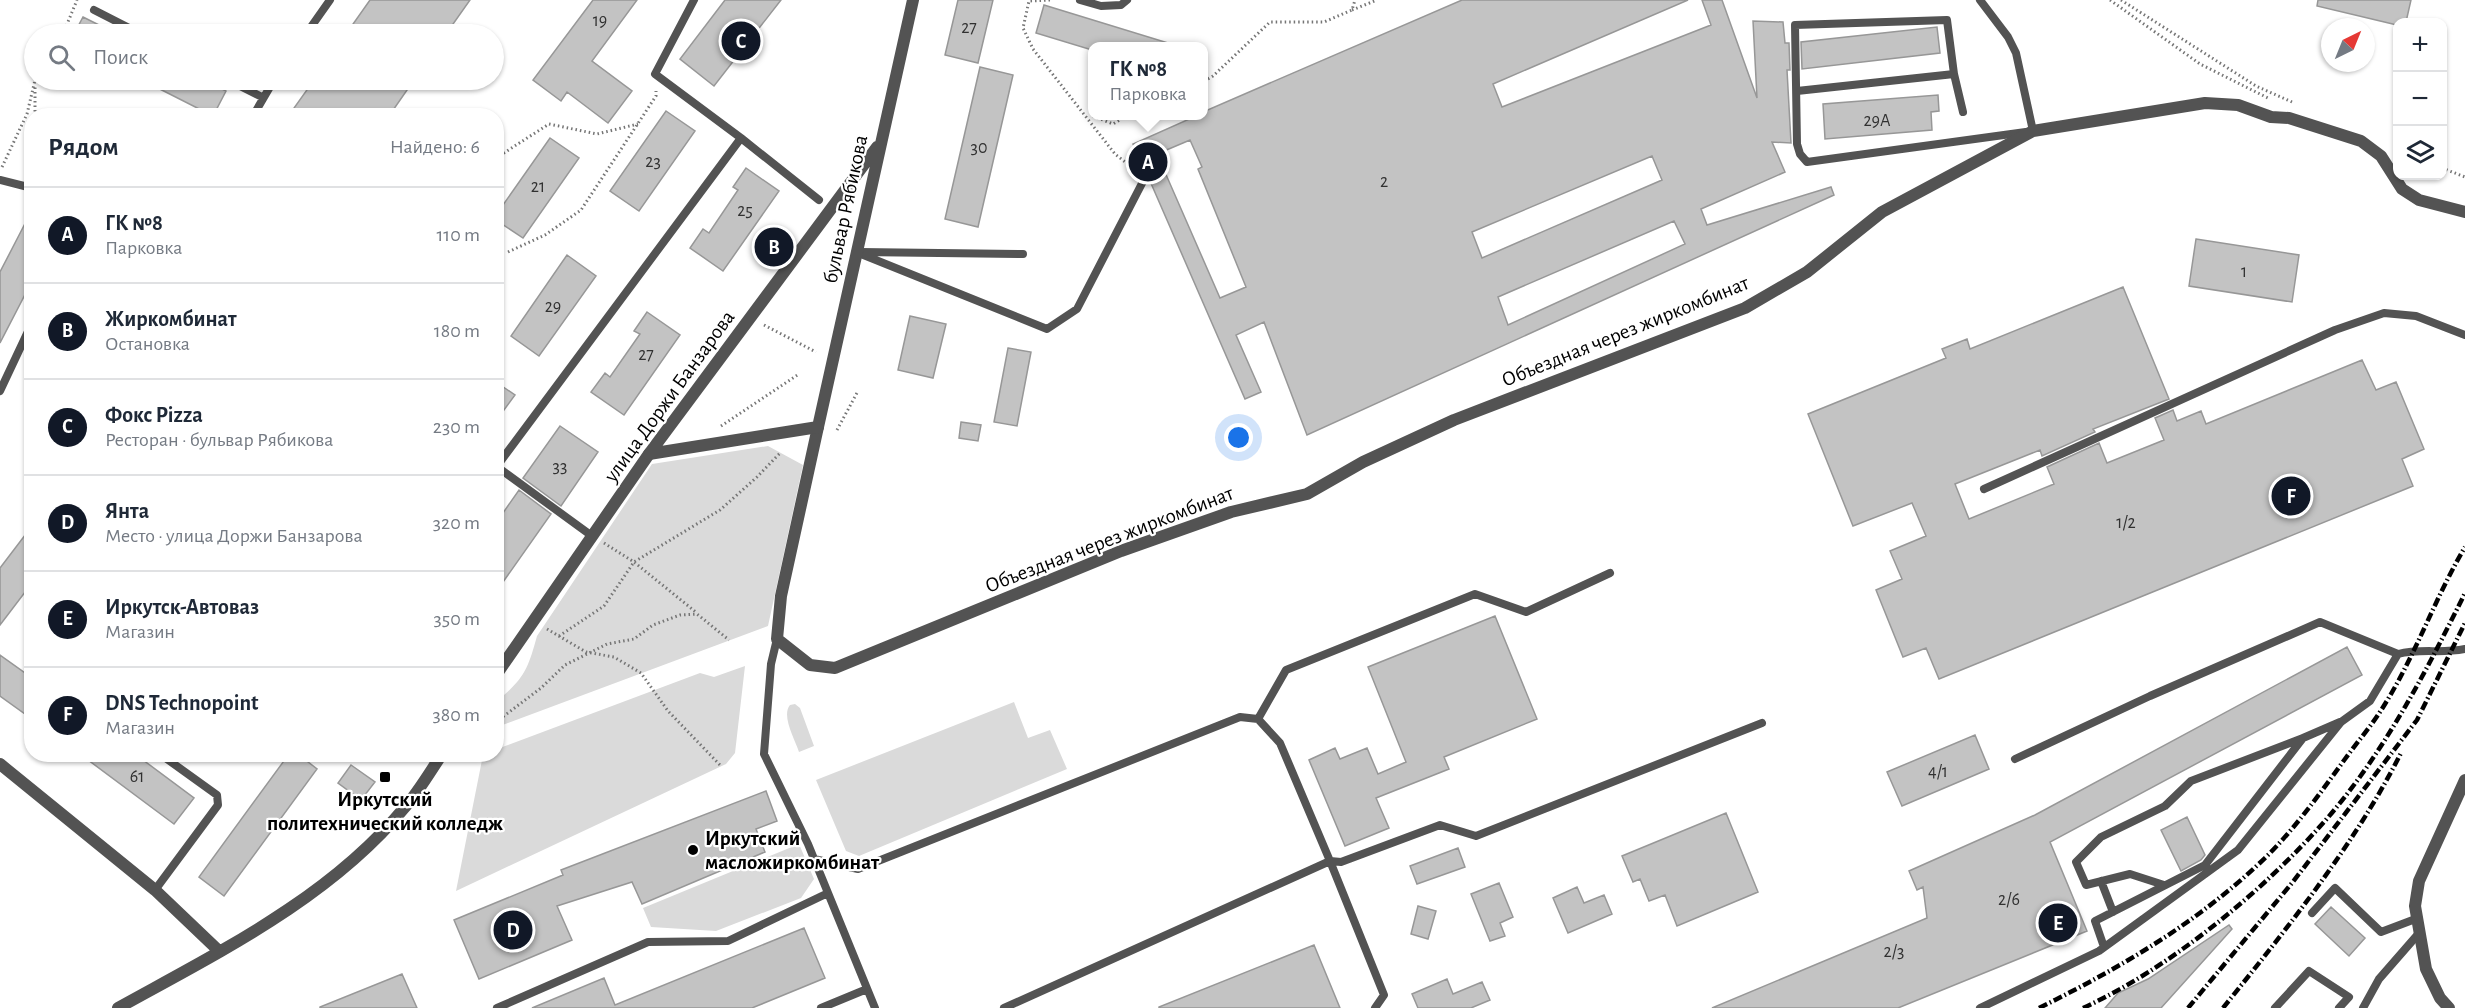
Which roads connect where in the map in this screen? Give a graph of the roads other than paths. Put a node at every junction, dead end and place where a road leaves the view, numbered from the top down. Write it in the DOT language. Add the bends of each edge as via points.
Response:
graph roads {
  1 [pos="330,0"];
  2 [pos="694,0"];
  3 [pos="913,0"];
  4 [pos="1080,0"];
  5 [pos="1126,0"];
  6 [pos="1982,2"];
  7 [pos="94,10"];
  8 [pos="121,24"];
  9 [pos="313,24"];
  10 [pos="1954,74"];
  11 [pos="248,90"];
  12 [pos="267,90"];
  13 [pos="1797,91"];
  14 [pos="262,97"];
  15 [pos="257,108"];
  16 [pos="1963,112"];
  17 [pos="2033,131"];
  18 [pos="741,138"];
  19 [pos="879,144"];
  20 [pos="1151,166"];
  21 [pos="0,180"];
  22 [pos="24,186"];
  23 [pos="819,200"];
  24 [pos="2465,213"];
  25 [pos="856,252"];
  26 [pos="1023,254"];
  27 [pos="2465,335"];
  28 [pos="24,340"];
  29 [pos="0,391"];
  30 [pos="818,427"];
  31 [pos="649,454"];
  32 [pos="504,457"];
  33 [pos="504,471"];
  34 [pos="1983,489"];
  35 [pos="596,538"];
  36 [pos="1610,573"];
  37 [pos="777,639"];
  38 [pos="2465,649"];
  39 [pos="2398,654"];
  40 [pos="504,664"];
  41 [pos="1258,719"];
  42 [pos="2341,722"];
  43 [pos="1762,723"];
  44 [pos="2303,738"];
  45 [pos="2015,759"];
  46 [pos="171,762"];
  47 [pos="437,762"];
  48 [pos="0,764"];
  49 [pos="2465,780"];
  50 [pos="814,858"];
  51 [pos="1330,861"];
  52 [pos="2101,881"];
  53 [pos="2164,885"];
  54 [pos="155,890"];
  55 [pos="828,893"];
  56 [pos="2113,912"];
  57 [pos="2312,913"];
  58 [pos="2418,918"];
  59 [pos="2421,931"];
  60 [pos="2104,947"];
  61 [pos="219,951"];
  62 [pos="867,989"];
  63 [pos="118,1008"];
  64 [pos="497,1008"];
  65 [pos="821,1008"];
  66 [pos="875,1008"];
  67 [pos="1004,1008"];
  68 [pos="1375,1008"];
  69 [pos="1980,1008"];
  70 [pos="2275,1008"];
  71 [pos="2339,1008"];
  72 [pos="2363,1008"];
  73 [pos="2449,1008"];
  1 -- 9 [label="lane"];
  2 -- 18 [label="lane" via="655,74"];
  3 -- 19 [label="street, бульвар Рябикова"];
  4 -- 5 [label="lane" via="1101,6 1121,5"];
  6 -- 17 [label="lane" via="2016,53"];
  7 -- 8 [label="lane"];
  10 -- 13 [label="lane"];
  10 -- 13 [label="lane" via="1947,20 1795,25"];
  10 -- 16 [label="lane"];
  11 -- 14 [label="lane"];
  12 -- 14 [label="lane"];
  13 -- 17 [label="lane" via="1797,144 1807,162"];
  14 -- 15 [label="lane"];
  17 -- 24 [label="street, Объездная через жиркомбинат" via="2205,102 2238,105 2361,141 2381,156 2402,189 2419,200"];
  17 -- 37 [label="street, Объездная через жиркомбинат" via="1882,212 1807,272 1744,308 1454,420 1363,462 1307,494 1231,512 1121,551 835,668 810,664"];
  18 -- 23 [label="lane"];
  18 -- 32 [label="lane"];
  19 -- 25 [label="street, бульвар Рябикова"];
  19 -- 31 [label="street, улица Доржи Банзарова"];
  20 -- 25 [label="lane" via="1077,309 1047,329"];
  21 -- 22 [label="lane"];
  25 -- 26 [label="lane"];
  25 -- 30 [label="street, бульвар Рябикова"];
  27 -- 34 [label="lane" via="2416,316 2384,313 2335,330"];
  28 -- 29 [label="lane"];
  30 -- 31 [label="street"];
  30 -- 37 [label="street, бульвар Рябикова" via="781,596"];
  31 -- 35 [label="street, улица Доржи Банзарова"];
  33 -- 35 [label="lane"];
  35 -- 40 [label="street, улица Доржи Банзарова"];
  36 -- 41 [label="lane" via="1526,612 1475,594 1286,670"];
  37 -- 50 [label="lane" via="771,664 764,754"];
  38 -- 39 [label="lane"];
  39 -- 42 [label="lane" via="2370,701"];
  39 -- 45 [label="lane" via="2320,622"];
  41 -- 50 [label="lane" via="1240,717 858,869"];
  41 -- 51 [label="lane" via="1280,743"];
  42 -- 44 [label="lane"];
  42 -- 60 [label="lane" via="2238,850"];
  43 -- 51 [label="lane" via="1476,836 1440,825 1341,862"];
  44 -- 52 [label="lane" via="2191,781 2165,806 2101,837 2076,862 2086,885"];
  44 -- 53 [label="lane" via="2205,865"];
  46 -- 54 [label="lane" via="217,795 219,805"];
  47 -- 61 [label="street" via="406,807 350,861 289,909"];
  48 -- 54 [label="street"];
  49 -- 58 [label="street" via="2419,881 2415,906"];
  50 -- 55 [label="lane"];
  51 -- 67 [label="lane"];
  51 -- 68 [label="lane" via="1384,995"];
  52 -- 53 [label="lane" via="2130,874"];
  52 -- 56 [label="lane"];
  53 -- 56 [label="lane"];
  54 -- 61 [label="street"];
  55 -- 62 [label="lane"];
  55 -- 64 [label="lane" via="728,941 648,942"];
  56 -- 60 [label="lane" via="2095,921"];
  57 -- 58 [label="lane" via="2335,888 2382,932"];
  58 -- 59 [label="street"];
  59 -- 72 [label="lane" via="2379,979"];
  59 -- 73 [label="street" via="2426,969"];
  60 -- 69 [label="lane"];
  61 -- 63 [label="street"];
  62 -- 65 [label="lane"];
  62 -- 66 [label="lane"];
  70 -- 71 [label="lane" via="2309,971 2349,997"];
}
